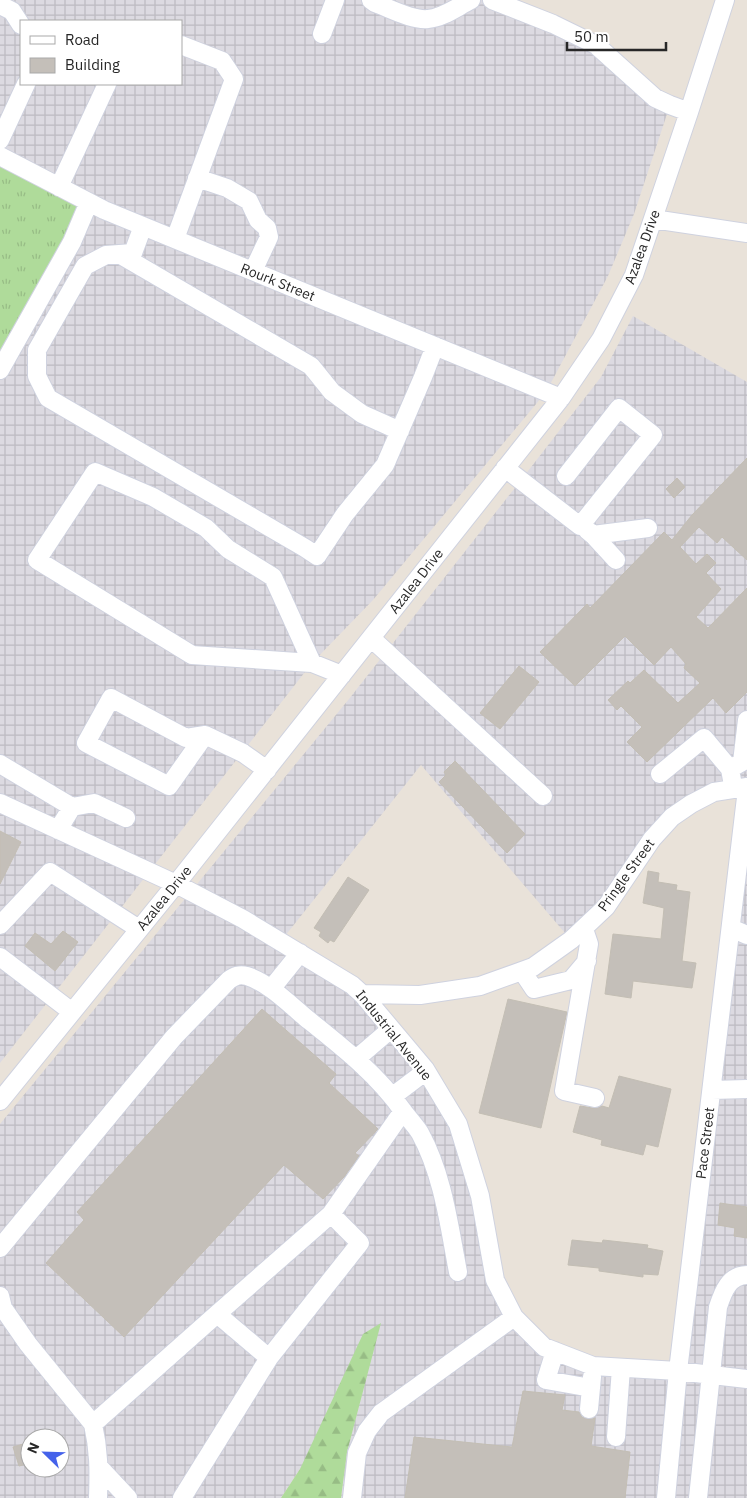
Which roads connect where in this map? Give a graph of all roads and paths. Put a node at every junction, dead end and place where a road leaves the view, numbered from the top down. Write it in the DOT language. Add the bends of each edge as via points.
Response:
graph roads {
  1 [pos="335,0"];
  2 [pos="371,0"];
  3 [pos="471,0"];
  4 [pos="492,0"];
  5 [pos="725,0"];
  6 [pos="0,5"];
  7 [pos="20,23"];
  8 [pos="322,34"];
  9 [pos="182,44"];
  10 [pos="26,85"];
  11 [pos="107,85"];
  12 [pos="689,112"];
  13 [pos="0,140"];
  14 [pos="0,156"];
  15 [pos="196,178"];
  16 [pos="59,187"];
  17 [pos="89,202"];
  18 [pos="653,218"];
  19 [pos="144,226"];
  20 [pos="747,233"];
  21 [pos="175,239"];
  22 [pos="119,254"];
  23 [pos="253,271"];
  24 [pos="434,346"];
  25 [pos="0,370"];
  26 [pos="561,398"];
  27 [pos="400,431"];
  28 [pos="505,468"];
  29 [pos="566,476"];
  30 [pos="648,528"];
  31 [pos="586,530"];
  32 [pos="616,560"];
  33 [pos="370,638"];
  34 [pos="312,663"];
  35 [pos="342,675"];
  36 [pos="747,720"];
  37 [pos="204,734"];
  38 [pos="0,764"];
  39 [pos="740,764"];
  40 [pos="266,770"];
  41 [pos="660,774"];
  42 [pos="742,789"];
  43 [pos="542,796"];
  44 [pos="0,803"];
  45 [pos="72,807"];
  46 [pos="126,818"];
  47 [pos="58,830"];
  48 [pos="742,872"];
  49 [pos="176,884"];
  50 [pos="0,925"];
  51 [pos="584,928"];
  52 [pos="730,928"];
  53 [pos="139,929"];
  54 [pos="747,935"];
  55 [pos="300,953"];
  56 [pos="0,956"];
  57 [pos="587,961"];
  58 [pos="522,971"];
  59 [pos="271,988"];
  60 [pos="362,994"];
  61 [pos="72,1012"];
  62 [pos="391,1028"];
  63 [pos="356,1059"];
  64 [pos="426,1071"];
  65 [pos="747,1089"];
  66 [pos="712,1090"];
  67 [pos="393,1096"];
  68 [pos="595,1098"];
  69 [pos="0,1101"];
  70 [pos="403,1111"];
  71 [pos="332,1214"];
  72 [pos="0,1248"];
  73 [pos="458,1272"];
  74 [pos="747,1275"];
  75 [pos="0,1296"];
  76 [pos="217,1314"];
  77 [pos="514,1317"];
  78 [pos="556,1351"];
  79 [pos="269,1358"];
  80 [pos="593,1366"];
  81 [pos="621,1368"];
  82 [pos="678,1371"];
  83 [pos="712,1375"];
  84 [pos="747,1379"];
  85 [pos="591,1388"];
  86 [pos="589,1409"];
  87 [pos="93,1424"];
  88 [pos="616,1437"];
  89 [pos="99,1467"];
  90 [pos="98,1498"];
  91 [pos="128,1498"];
  92 [pos="182,1498"];
  93 [pos="352,1498"];
  94 [pos="666,1498"];
  95 [pos="698,1498"];
  1 -- 8 [label="street"];
  2 -- 3 [label="street" via="426,20"];
  4 -- 12 [label="street" via="596,45 655,98"];
  5 -- 12 [label="street, Azalea Drive"];
  6 -- 7 [label="street" via="12,11"];
  9 -- 15 [label="street" via="222,61 234,79"];
  10 -- 13 [label="street"];
  11 -- 16 [label="street"];
  12 -- 18 [label="street, Azalea Drive"];
  14 -- 16 [label="street, Rourk Street"];
  15 -- 21 [label="street"];
  15 -- 23 [label="street" via="227,188 249,200 258,220 267,228 268,237"];
  16 -- 17 [label="street, Rourk Street"];
  17 -- 19 [label="street, Rourk Street"];
  17 -- 25 [label="street" via="72,242"];
  18 -- 20 [label="street"];
  18 -- 26 [label="street, Azalea Drive" via="634,275 601,338"];
  19 -- 21 [label="street, Rourk Street"];
  19 -- 22 [label="street" via="133,253"];
  21 -- 23 [label="street, Rourk Street"];
  22 -- 27 [label="street" via="311,366 332,392 362,414"];
  22 -- 27 [label="street" via="106,255 85,266 37,350 37,376 48,398 317,556 384,465"];
  23 -- 24 [label="street, Rourk Street"];
  24 -- 26 [label="street, Rourk Street"];
  24 -- 27 [label="street"];
  26 -- 28 [label="street, Azalea Drive"];
  28 -- 31 [label="street"];
  28 -- 33 [label="street, Azalea Drive"];
  29 -- 31 [label="street" via="619,408 653,435"];
  30 -- 31 [label="street"];
  31 -- 32 [label="street"];
  33 -- 35 [label="street, Azalea Drive"];
  33 -- 43 [label="street"];
  34 -- 34 [label="street" via="192,655 37,560 95,472 153,497 206,528 228,549 273,577"];
  34 -- 35 [label="street"];
  35 -- 40 [label="street, Azalea Drive"];
  36 -- 39 [label="street, Pace Street"];
  37 -- 37 [label="street" via="186,738 111,698 86,743 169,786"];
  37 -- 40 [label="street" via="243,752"];
  38 -- 45 [label="street"];
  39 -- 41 [label="street" via="704,738"];
  39 -- 42 [label="street, Pace Street" via="732,779"];
  40 -- 49 [label="street, Azalea Drive"];
  42 -- 48 [label="street, Pace Street"];
  42 -- 51 [label="street, Pringle Street" via="714,792 672,817 652,839 606,907"];
  44 -- 47 [label="street, Industrial Avenue"];
  45 -- 46 [label="street" via="94,803"];
  45 -- 47 [label="street"];
  47 -- 49 [label="street, Industrial Avenue"];
  48 -- 52 [label="street, Pace Street"];
  49 -- 53 [label="street, Azalea Drive"];
  49 -- 55 [label="street, Industrial Avenue"];
  50 -- 53 [label="street" via="50,872"];
  51 -- 57 [label="street" via="589,944"];
  51 -- 58 [label="street, Pringle Street" via="533,967"];
  52 -- 54 [label="street"];
  52 -- 66 [label="street, Pace Street"];
  53 -- 61 [label="street, Azalea Drive"];
  55 -- 59 [label="street"];
  55 -- 60 [label="street, Industrial Avenue"];
  56 -- 61 [label="street"];
  57 -- 58 [label="street" via="571,980 534,989"];
  57 -- 68 [label="street" via="564,1091"];
  58 -- 60 [label="street, Pringle Street" via="480,986 420,995"];
  59 -- 63 [label="street"];
  59 -- 72 [label="street" via="246,976 237,975 229,980 174,1037"];
  60 -- 62 [label="street, Industrial Avenue"];
  61 -- 69 [label="street, Azalea Drive"];
  62 -- 63 [label="street"];
  62 -- 64 [label="street, Industrial Avenue"];
  63 -- 67 [label="street"];
  64 -- 67 [label="street"];
  64 -- 77 [label="street, Industrial Avenue" via="458,1124 480,1196 495,1280"];
  65 -- 66 [label="street"];
  66 -- 82 [label="street, Pace Street"];
  67 -- 70 [label="street"];
  70 -- 71 [label="street"];
  70 -- 73 [label="street" via="419,1132 434,1164"];
  71 -- 76 [label="street"];
  71 -- 79 [label="street" via="360,1244"];
  74 -- 83 [label="street" via="731,1281 722,1293"];
  75 -- 87 [label="street" via="3,1308 28,1344"];
  76 -- 79 [label="street"];
  76 -- 87 [label="street"];
  77 -- 78 [label="street, Industrial Avenue" via="544,1347"];
  77 -- 93 [label="street" via="381,1413 367,1431 357,1453"];
  78 -- 80 [label="street, Industrial Avenue"];
  78 -- 85 [label="street" via="546,1380"];
  79 -- 92 [label="street"];
  80 -- 81 [label="street, Industrial Avenue"];
  80 -- 85 [label="street"];
  81 -- 82 [label="street, Industrial Avenue"];
  81 -- 88 [label="street"];
  82 -- 83 [label="street, Industrial Avenue"];
  82 -- 94 [label="street, Pace Street"];
  83 -- 84 [label="street, Industrial Avenue"];
  83 -- 95 [label="street"];
  85 -- 86 [label="street"];
  87 -- 89 [label="street"];
  89 -- 90 [label="street"];
  89 -- 91 [label="street"];
}
